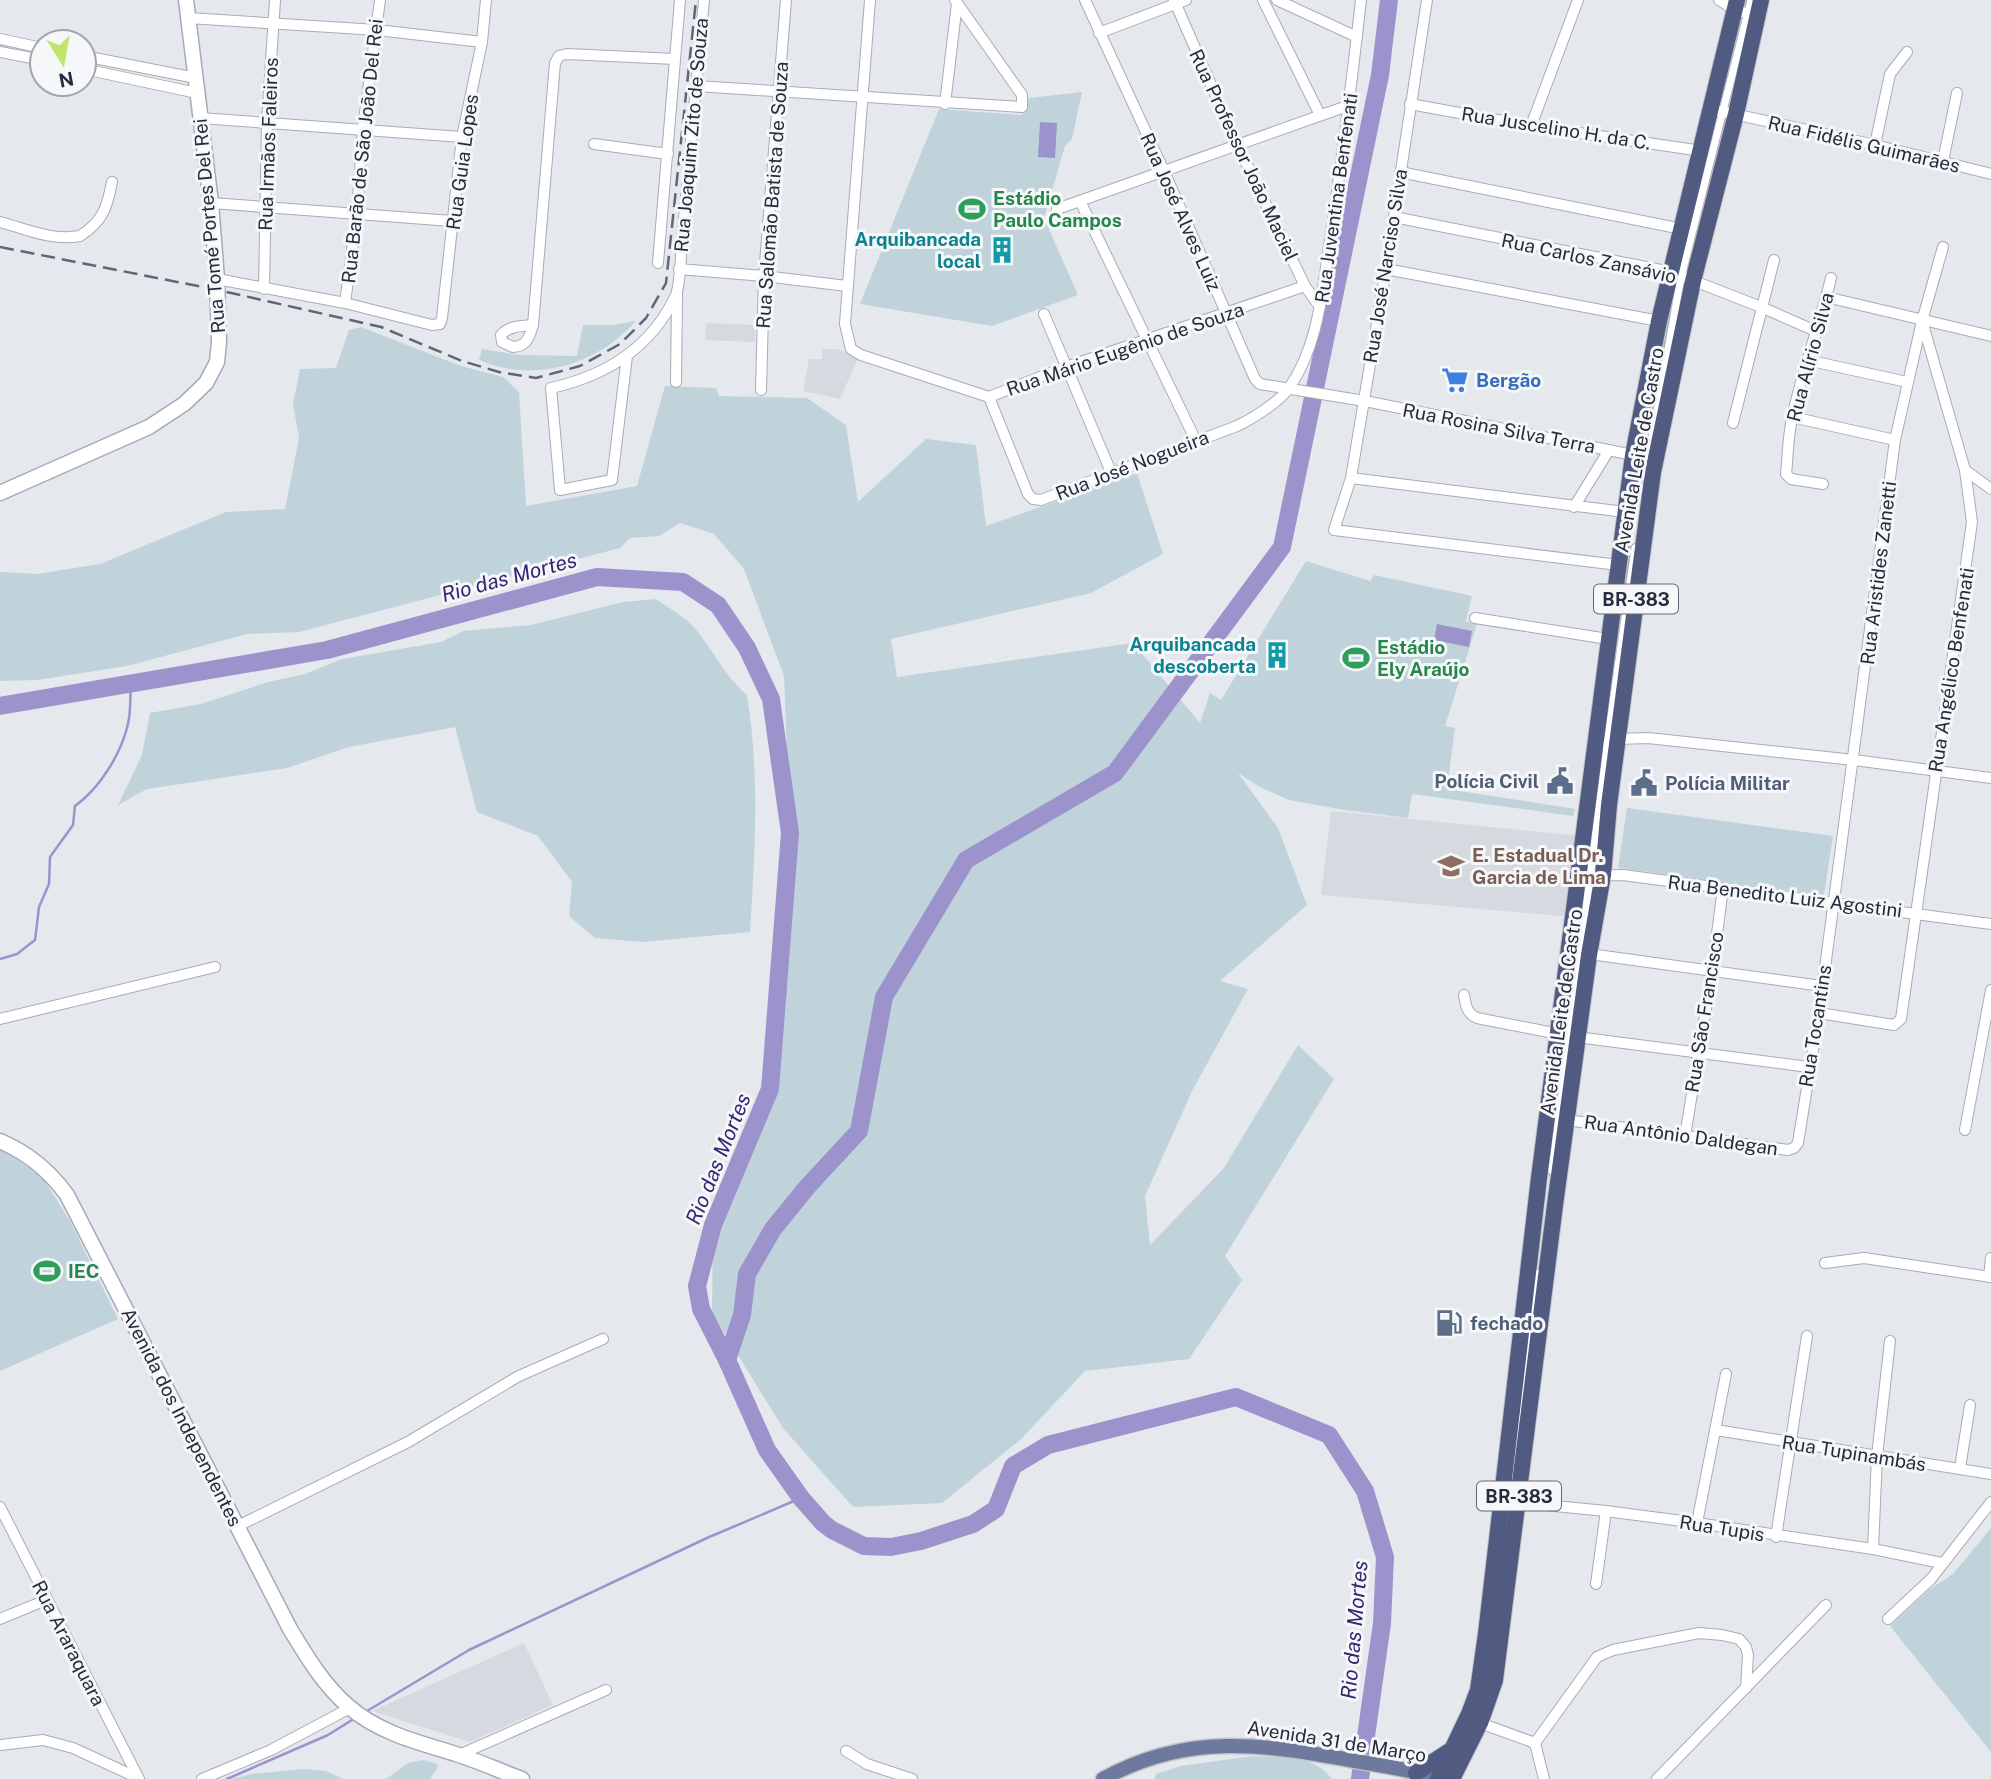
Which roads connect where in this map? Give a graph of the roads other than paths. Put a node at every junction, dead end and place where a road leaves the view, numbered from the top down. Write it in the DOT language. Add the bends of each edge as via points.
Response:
graph roads {
  1 [pos="186,0"];
  2 [pos="275,0"];
  3 [pos="380,0"];
  4 [pos="486,0"];
  5 [pos="680,0"];
  6 [pos="704,0"];
  7 [pos="786,0"];
  8 [pos="870,0"];
  9 [pos="1085,0"];
  10 [pos="1186,0"];
  11 [pos="1264,0"];
  12 [pos="1277,0"];
  13 [pos="1361,0"];
  14 [pos="1427,0"];
  15 [pos="1578,0"];
  16 [pos="1719,0"];
  17 [pos="956,1"];
  18 [pos="1175,2"];
  19 [pos="1746,6"];
  20 [pos="188,18"];
  21 [pos="273,24"];
  22 [pos="377,30"];
  23 [pos="1099,33"];
  24 [pos="1357,37"];
  25 [pos="0,40"];
  26 [pos="482,42"];
  27 [pos="28,45"];
  28 [pos="0,52"];
  29 [pos="1907,52"];
  30 [pos="28,57"];
  31 [pos="675,59"];
  32 [pos="100,60"];
  33 [pos="98,68"];
  34 [pos="98,72"];
  35 [pos="196,86"];
  36 [pos="696,86"];
  37 [pos="778,91"];
  38 [pos="1957,93"];
  39 [pos="862,96"];
  40 [pos="944,104"];
  41 [pos="1410,104"];
  42 [pos="1350,105"];
  43 [pos="1724,112"];
  44 [pos="1320,115"];
  45 [pos="200,118"];
  46 [pos="267,122"];
  47 [pos="1531,126"];
  48 [pos="363,128"];
  49 [pos="462,137"];
  50 [pos="594,144"];
  51 [pos="1237,144"];
  52 [pos="1875,145"];
  53 [pos="1702,150"];
  54 [pos="668,154"];
  55 [pos="1943,161"];
  56 [pos="1164,171"];
  57 [pos="1400,172"];
  58 [pos="1991,174"];
  59 [pos="112,182"];
  60 [pos="1080,201"];
  61 [pos="211,203"];
  62 [pos="266,206"];
  63 [pos="1057,209"];
  64 [pos="357,213"];
  65 [pos="1394,217"];
  66 [pos="452,221"];
  67 [pos="0,222"];
  68 [pos="1682,229"];
  69 [pos="1943,247"];
  70 [pos="1774,260"];
  71 [pos="658,263"];
  72 [pos="1386,269"];
  73 [pos="679,270"];
  74 [pos="764,276"];
  75 [pos="1681,277"];
  76 [pos="1831,278"];
  77 [pos="217,279"];
  78 [pos="847,286"];
  79 [pos="1305,286"];
  80 [pos="264,289"];
  81 [pos="677,295"];
  82 [pos="1826,297"];
  83 [pos="345,303"];
  84 [pos="1320,307"];
  85 [pos="1761,307"];
  86 [pos="1226,313"];
  87 [pos="1044,314"];
  88 [pos="1660,321"];
  89 [pos="1922,321"];
  90 [pos="533,325"];
  91 [pos="1818,332"];
  92 [pos="1991,336"];
  93 [pos="1146,341"];
  94 [pos="627,356"];
  95 [pos="1807,360"];
  96 [pos="1066,367"];
  97 [pos="676,382"];
  98 [pos="1907,382"];
  99 [pos="1288,389"];
  100 [pos="761,390"];
  101 [pos="989,397"];
  102 [pos="1353,398"];
  103 [pos="1365,401"];
  104 [pos="1792,417"];
  105 [pos="1733,423"];
  106 [pos="1895,440"];
  107 [pos="1196,441"];
  108 [pos="1609,450"];
  109 [pos="1633,455"];
  110 [pos="1650,469"];
  111 [pos="1965,470"];
  112 [pos="1111,472"];
  113 [pos="1351,478"];
  114 [pos="1824,484"];
  115 [pos="1991,489"];
  116 [pos="0,493"];
  117 [pos="1574,507"];
  118 [pos="1625,512"];
  119 [pos="1618,565"];
  120 [pos="1475,618"];
  121 [pos="1608,639"];
  122 [pos="1606,743"];
  123 [pos="1854,760"];
  124 [pos="1936,771"];
  125 [pos="1991,778"];
  126 [pos="1590,875"];
  127 [pos="1723,887"];
  128 [pos="1834,902"];
  129 [pos="1916,913"];
  130 [pos="1991,924"];
  131 [pos="1579,953"];
  132 [pos="215,967"];
  133 [pos="1712,972"];
  134 [pos="1822,986"];
  135 [pos="1991,990"];
  136 [pos="1464,995"];
  137 [pos="1989,1012"];
  138 [pos="1819,1013"];
  139 [pos="0,1019"];
  140 [pos="1568,1036"];
  141 [pos="1698,1054"];
  142 [pos="1809,1067"];
  143 [pos="1567,1120"];
  144 [pos="1965,1130"];
  145 [pos="1685,1136"];
  146 [pos="0,1141"];
  147 [pos="1794,1148"];
  148 [pos="1991,1258"];
  149 [pos="1825,1263"];
  150 [pos="1990,1277"];
  151 [pos="1807,1336"];
  152 [pos="603,1339"];
  153 [pos="1890,1341"];
  154 [pos="1726,1374"];
  155 [pos="1970,1405"];
  156 [pos="1716,1430"];
  157 [pos="1792,1444"];
  158 [pos="1877,1457"];
  159 [pos="1960,1468"];
  160 [pos="1991,1474"];
  161 [pos="1991,1502"];
  162 [pos="1510,1503"];
  163 [pos="0,1507"];
  164 [pos="1606,1511"];
  165 [pos="1698,1524"];
  166 [pos="238,1526"];
  167 [pos="1776,1536"];
  168 [pos="1873,1549"];
  169 [pos="1942,1563"];
  170 [pos="1596,1584"];
  171 [pos="46,1600"];
  172 [pos="1826,1605"];
  173 [pos="0,1619"];
  174 [pos="1888,1619"];
  175 [pos="1745,1688"];
  176 [pos="606,1690"];
  177 [pos="350,1708"];
  178 [pos="1480,1723"];
  179 [pos="1535,1743"];
  180 [pos="0,1745"];
  181 [pos="846,1751"];
  182 [pos="459,1755"];
  183 [pos="1436,1773"];
  184 [pos="139,1779"];
  185 [pos="202,1779"];
  186 [pos="522,1779"];
  187 [pos="912,1779"];
  188 [pos="1102,1779"];
  189 [pos="1544,1779"];
  190 [pos="1657,1779"];
  1 -- 20 [label="main road, Rua Tomé Portes Del Rei"];
  2 -- 21 [label="street, Rua Irmãos Faleiros"];
  3 -- 22 [label="street, Rua Barão de São João Del Rei"];
  4 -- 26 [label="street, Rua Guia Lopes"];
  5 -- 31 [label="street"];
  6 -- 36 [label="street, Rua Joaquim Zito de Souza"];
  7 -- 37 [label="street, Rua Salomão Batista de Souza"];
  8 -- 39 [label="street"];
  9 -- 23 [label="street, Rua José Alves Luiz"];
  10 -- 18 [label="street"];
  11 -- 44 [label="street"];
  12 -- 24 [label="street"];
  13 -- 24 [label="street, Rua Juventina Benfenati"];
  14 -- 41 [label="street, Rua José Narciso Silva"];
  15 -- 47 [label="street"];
  16 -- 19 [label="street"];
  17 -- 40 [label="street"];
  17 -- 40 [label="street" via="1022,94 1022,107"];
  18 -- 23 [label="street"];
  18 -- 51 [label="street, Rua Professor João Maciel"];
  19 -- 43 [label="highway, Avenida Leite de Castro / BR-383"];
  19 -- 43 [label="highway, Avenida Leite de Castro / BR-383"];
  20 -- 21 [label="street"];
  20 -- 35 [label="main road, Rua Tomé Portes Del Rei"];
  21 -- 22 [label="street"];
  21 -- 46 [label="street, Rua Irmãos Faleiros"];
  22 -- 26 [label="street"];
  22 -- 48 [label="street, Rua Barão de São João Del Rei"];
  23 -- 56 [label="street, Rua José Alves Luiz"];
  24 -- 42 [label="street, Rua Juventina Benfenati"];
  25 -- 27 [label="street"];
  26 -- 49 [label="street, Rua Guia Lopes"];
  28 -- 30 [label="street"];
  29 -- 52 [label="street" via="1890,74"];
  31 -- 54 [label="street"];
  31 -- 90 [label="street" via="567,54 555,63"];
  32 -- 33 [label="street"];
  32 -- 35 [label="street"];
  34 -- 35 [label="street"];
  35 -- 45 [label="main road, Rua Tomé Portes Del Rei"];
  36 -- 37 [label="street"];
  36 -- 73 [label="street, Rua Joaquim Zito de Souza"];
  37 -- 39 [label="street"];
  37 -- 74 [label="street, Rua Salomão Batista de Souza"];
  38 -- 55 [label="street"];
  39 -- 40 [label="street"];
  39 -- 78 [label="street"];
  41 -- 47 [label="street, Rua Juscelino H. da C."];
  41 -- 57 [label="street, Rua José Narciso Silva"];
  42 -- 44 [label="street"];
  42 -- 84 [label="street, Rua Juventina Benfenati"];
  43 -- 52 [label="street, Rua Fidélis Guimarães"];
  43 -- 53 [label="highway, Avenida Leite de Castro / BR-383"];
  43 -- 75 [label="highway, Avenida Leite de Castro / BR-383"];
  44 -- 51 [label="street"];
  45 -- 46 [label="street"];
  45 -- 61 [label="main road, Rua Tomé Portes Del Rei"];
  46 -- 48 [label="street"];
  46 -- 62 [label="street, Rua Irmãos Faleiros"];
  47 -- 53 [label="street, Rua Juscelino H. da C."];
  48 -- 49 [label="street"];
  48 -- 64 [label="street, Rua Barão de São João Del Rei"];
  49 -- 66 [label="street, Rua Guia Lopes"];
  50 -- 54 [label="street"];
  51 -- 56 [label="street"];
  51 -- 79 [label="street, Rua Professor João Maciel"];
  52 -- 55 [label="street, Rua Fidélis Guimarães"];
  53 -- 68 [label="highway, Avenida Leite de Castro / BR-383"];
  54 -- 71 [label="street"];
  55 -- 58 [label="street, Rua Fidélis Guimarães"];
  56 -- 60 [label="street"];
  56 -- 86 [label="street, Rua José Alves Luiz"];
  57 -- 65 [label="street, Rua José Narciso Silva"];
  57 -- 68 [label="street"];
  59 -- 67 [label="street" via="100,220 80,236 32,233"];
  60 -- 63 [label="street"];
  60 -- 93 [label="street"];
  61 -- 62 [label="street"];
  61 -- 77 [label="main road, Rua Tomé Portes Del Rei"];
  62 -- 64 [label="street"];
  62 -- 80 [label="street, Rua Irmãos Faleiros"];
  64 -- 66 [label="street"];
  64 -- 83 [label="street, Rua Barão de São João Del Rei"];
  65 -- 72 [label="street, Rua José Narciso Silva"];
  65 -- 75 [label="street, Rua Carlos Zansávio"];
  66 -- 83 [label="street, Rua Guia Lopes" via="440,324"];
  68 -- 75 [label="highway, Avenida Leite de Castro / BR-383"];
  69 -- 89 [label="street, Rua Aristides Zanetti"];
  70 -- 85 [label="street"];
  72 -- 88 [label="street"];
  72 -- 103 [label="street, Rua José Narciso Silva"];
  73 -- 74 [label="street"];
  73 -- 81 [label="street, Rua Joaquim Zito de Souza"];
  74 -- 78 [label="street"];
  74 -- 100 [label="street, Rua Salomão Batista de Souza"];
  75 -- 85 [label="street, Rua Carlos Zansávio"];
  75 -- 88 [label="highway, Avenida Leite de Castro / BR-383"];
  75 -- 110 [label="highway, Avenida Leite de Castro / BR-383"];
  76 -- 82 [label="street, Rua Alírio Silva"];
  77 -- 80 [label="street"];
  77 -- 116 [label="main road, Rua Tomé Portes Del Rei" via="217,362 206,383 149,427"];
  78 -- 101 [label="street, Rua Mário Eugênio de Souza" via="845,324 851,349"];
  79 -- 84 [label="street, Rua Professor João Maciel"];
  79 -- 86 [label="street, Rua Mário Eugênio de Souza"];
  80 -- 83 [label="street"];
  81 -- 94 [label="street" via="645,342"];
  81 -- 97 [label="street, Rua Joaquim Zito de Souza"];
  82 -- 89 [label="street"];
  82 -- 91 [label="street, Rua Alírio Silva"];
  84 -- 99 [label="street, Rua Juventina Benfenati" via="1308,350"];
  85 -- 91 [label="street, Rua Carlos Zansávio"];
  85 -- 105 [label="street"];
  86 -- 93 [label="street, Rua Mário Eugênio de Souza"];
  86 -- 99 [label="street, Rua José Alves Luiz" via="1255,379 1268,387"];
  87 -- 96 [label="street"];
  88 -- 109 [label="highway, Avenida Leite de Castro / BR-383"];
  89 -- 92 [label="street"];
  89 -- 98 [label="street, Rua Aristides Zanetti"];
  89 -- 111 [label="street, Rua Angélico Benfenati"];
  91 -- 95 [label="street, Rua Alírio Silva"];
  93 -- 96 [label="street, Rua Mário Eugênio de Souza"];
  93 -- 107 [label="street"];
  94 -- 94 [label="street" via="604,371 551,388 560,490 612,480"];
  95 -- 98 [label="street"];
  95 -- 104 [label="street, Rua Alírio Silva"];
  96 -- 101 [label="street, Rua Mário Eugênio de Souza"];
  96 -- 112 [label="street"];
  98 -- 106 [label="street, Rua Aristides Zanetti"];
  99 -- 102 [label="street, Rua José Alves Luiz"];
  99 -- 107 [label="street, Rua José Nogueira" via="1246,422"];
  101 -- 112 [label="street, Rua José Nogueira" via="1033,499 1041,500"];
  102 -- 103 [label="street, Rua Rosina Silva Terra"];
  103 -- 108 [label="street, Rua Rosina Silva Terra"];
  103 -- 113 [label="street, Rua José Narciso Silva"];
  104 -- 106 [label="street"];
  104 -- 114 [label="street, Rua Alírio Silva" via="1787,477"];
  106 -- 123 [label="street, Rua Aristides Zanetti"];
  107 -- 112 [label="street, Rua José Nogueira"];
  108 -- 109 [label="street, Rua Rosina Silva Terra"];
  108 -- 117 [label="street"];
  109 -- 110 [label="highway"];
  109 -- 118 [label="highway, Avenida Leite de Castro / BR-383"];
  110 -- 122 [label="highway, Avenida Leite de Castro / BR-383"];
  111 -- 115 [label="street"];
  111 -- 124 [label="street, Rua Angélico Benfenati" via="1971,537"];
  113 -- 117 [label="street"];
  113 -- 119 [label="street, Rua José Narciso Silva" via="1334,530"];
  117 -- 118 [label="street"];
  118 -- 119 [label="highway, Avenida Leite de Castro / BR-383"];
  119 -- 121 [label="highway, Avenida Leite de Castro / BR-383"];
  120 -- 121 [label="street"];
  121 -- 122 [label="highway, Avenida Leite de Castro / BR-383"];
  122 -- 123 [label="street" via="1648,738"];
  122 -- 126 [label="highway, Avenida Leite de Castro / BR-383"];
  122 -- 126 [label="highway, Avenida Leite de Castro / BR-383" via="1609,805"];
  123 -- 124 [label="street"];
  123 -- 128 [label="street, Rua Aristides Zanetti"];
  124 -- 125 [label="street"];
  124 -- 129 [label="street, Rua Angélico Benfenati"];
  126 -- 127 [label="street, Rua Benedito Luiz Agostini"];
  126 -- 131 [label="highway, Avenida Leite de Castro / BR-383"];
  126 -- 131 [label="highway, Avenida Leite de Castro / BR-383"];
  127 -- 128 [label="street, Rua Benedito Luiz Agostini"];
  127 -- 133 [label="street, Rua São Francisco"];
  128 -- 129 [label="street, Rua Benedito Luiz Agostini"];
  128 -- 134 [label="street, Rua Tocantins"];
  129 -- 130 [label="street, Rua Benedito Luiz Agostini"];
  129 -- 138 [label="street, Rua Angélico Benfenati" via="1898,1023"];
  131 -- 133 [label="street"];
  131 -- 140 [label="highway, Avenida Leite de Castro / BR-383"];
  132 -- 139 [label="street"];
  133 -- 134 [label="street"];
  133 -- 141 [label="street, Rua São Francisco"];
  134 -- 138 [label="street, Rua Tocantins"];
  135 -- 137 [label="street"];
  136 -- 140 [label="street" via="1470,1015"];
  137 -- 144 [label="street"];
  138 -- 142 [label="street, Rua Tocantins"];
  140 -- 141 [label="street"];
  140 -- 143 [label="highway, Avenida Leite de Castro / BR-383"];
  140 -- 162 [label="highway, Avenida Leite de Castro / BR-383"];
  141 -- 142 [label="street"];
  141 -- 145 [label="street, Rua São Francisco"];
  142 -- 147 [label="street, Rua Tocantins"];
  143 -- 145 [label="street, Rua Antônio Daldegan"];
  143 -- 162 [label="highway, Avenida Leite de Castro / BR-383"];
  145 -- 147 [label="street, Rua Antônio Daldegan"];
  146 -- 166 [label="main road, Avenida dos Independentes" via="35,1160 67,1195"];
  148 -- 150 [label="street"];
  149 -- 150 [label="street" via="1864,1258"];
  151 -- 157 [label="street"];
  152 -- 166 [label="street" via="519,1376 408,1442"];
  153 -- 158 [label="street"];
  154 -- 156 [label="street"];
  155 -- 159 [label="street"];
  156 -- 157 [label="street, Rua Tupinambás"];
  156 -- 165 [label="street"];
  157 -- 158 [label="street, Rua Tupinambás"];
  157 -- 167 [label="street"];
  158 -- 159 [label="street, Rua Tupinambás"];
  158 -- 168 [label="street"];
  159 -- 160 [label="street, Rua Tupinambás"];
  161 -- 169 [label="street"];
  162 -- 164 [label="street, Rua Tupis"];
  162 -- 178 [label="highway, Avenida Leite de Castro / BR-383" via="1499,1657"];
  162 -- 183 [label="highway, Avenida Leite de Castro / BR-383" via="1478,1690"];
  163 -- 171 [label="street, Rua Araraquara"];
  164 -- 165 [label="street, Rua Tupis"];
  164 -- 170 [label="street"];
  165 -- 167 [label="street, Rua Tupis"];
  166 -- 177 [label="main road, Avenida dos Independentes" via="317,1674"];
  167 -- 168 [label="street, Rua Tupis"];
  168 -- 169 [label="street, Rua Tupis"];
  169 -- 174 [label="street"];
  171 -- 173 [label="street"];
  171 -- 184 [label="street, Rua Araraquara"];
  172 -- 175 [label="street"];
  175 -- 179 [label="street" via="1748,1655 1739,1639 1699,1633 1613,1650 1597,1657 1584,1672"];
  175 -- 190 [label="street"];
  176 -- 182 [label="street"];
  177 -- 182 [label="main road, Avenida dos Independentes" via="378,1728"];
  177 -- 185 [label="street" via="271,1750"];
  178 -- 179 [label="street"];
  178 -- 183 [label="highway, Avenida Leite de Castro / BR-383"];
  179 -- 189 [label="street"];
  180 -- 184 [label="street" via="43,1740 73,1748"];
  181 -- 187 [label="street" via="867,1764"];
  182 -- 186 [label="main road, Avenida dos Independentes"];
  183 -- 188 [label="main road, Avenida 31 de Março" via="1230,1744 1182,1749 1138,1761"];
}
